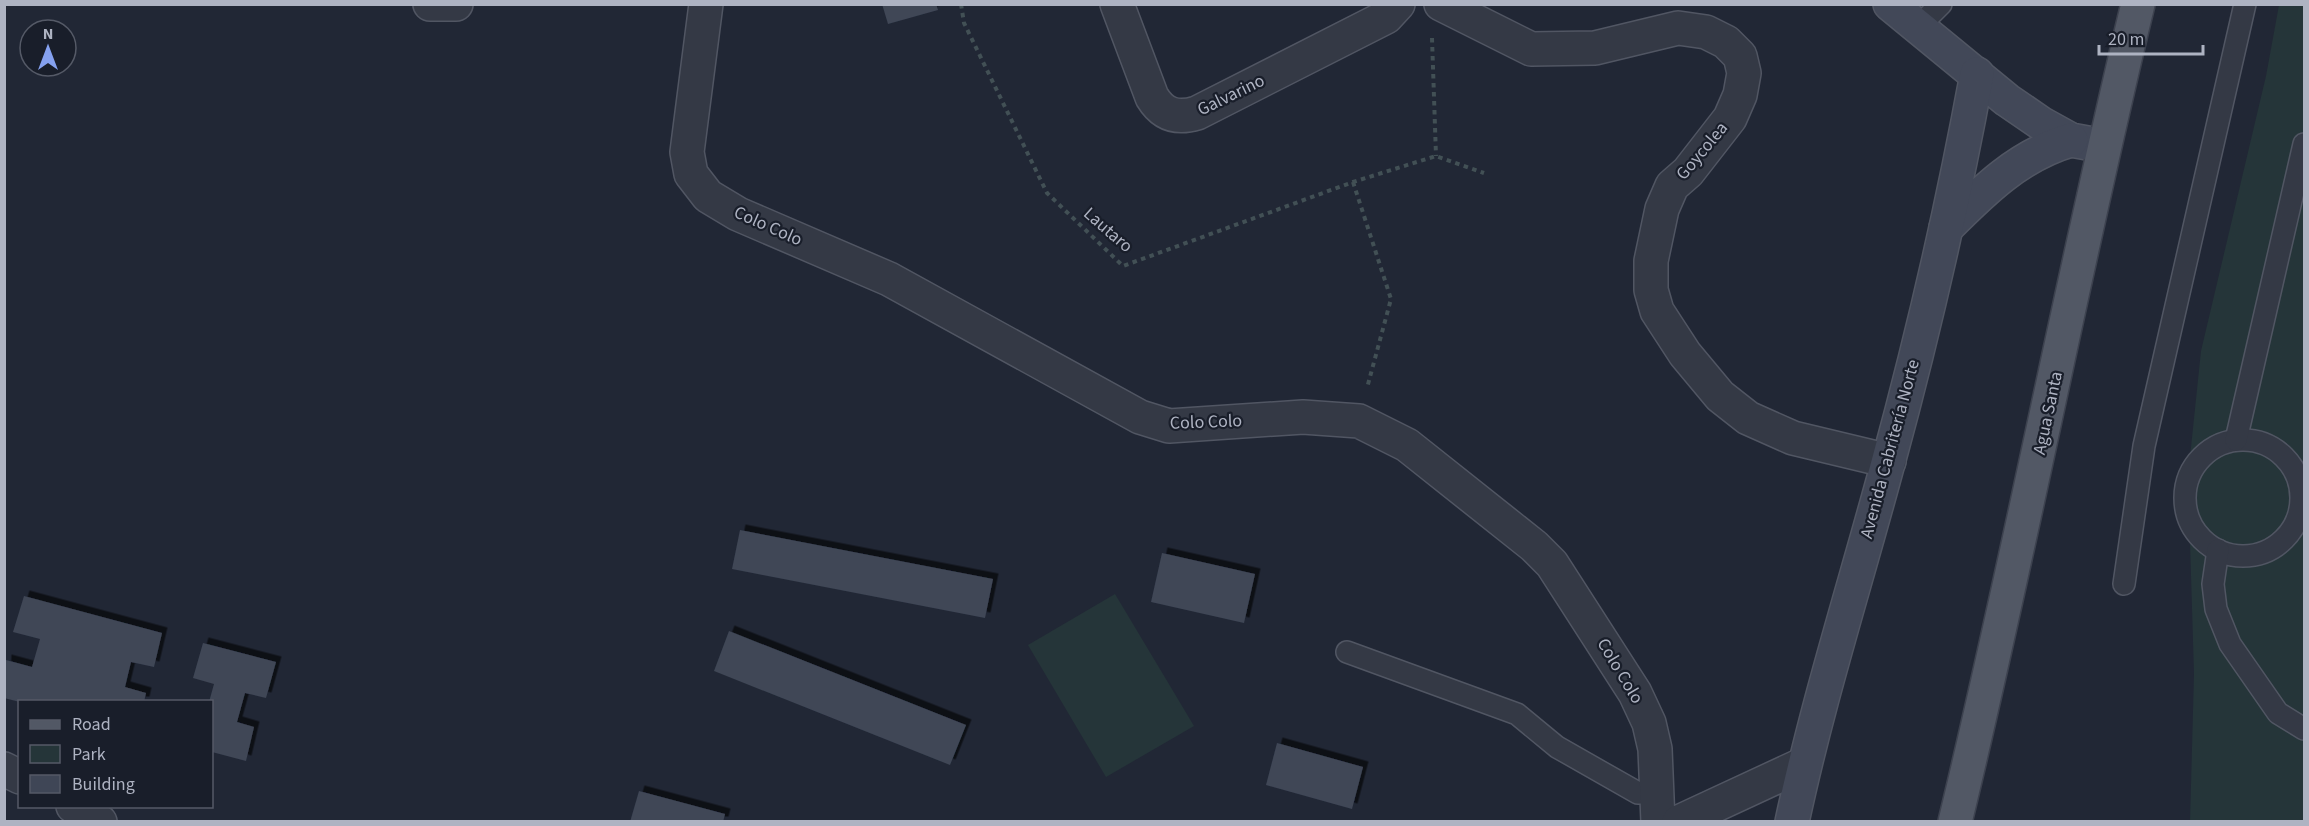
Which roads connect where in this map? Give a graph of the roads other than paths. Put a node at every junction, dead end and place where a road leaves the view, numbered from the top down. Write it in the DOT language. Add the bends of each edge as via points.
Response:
graph roads {
  1 [pos="430,4"];
  2 [pos="456,4"];
  3 [pos="706,4"];
  4 [pos="1117,4"];
  5 [pos="1398,4"];
  6 [pos="1890,4"];
  7 [pos="1941,4"];
  8 [pos="2138,4"];
  9 [pos="2245,4"];
  10 [pos="1437,16"];
  11 [pos="1918,27"];
  12 [pos="1977,74"];
  13 [pos="2071,140"];
  14 [pos="2304,144"];
  15 [pos="2104,146"];
  16 [pos="1946,228"];
  17 [pos="2236,440"];
  18 [pos="1889,461"];
  19 [pos="2298,529"];
  20 [pos="2218,550"];
  21 [pos="2124,584"];
  22 [pos="1347,652"];
  23 [pos="2304,729"];
  24 [pos="1804,764"];
  25 [pos="4,769"];
  26 [pos="18,776"];
  27 [pos="1657,807"];
  28 [pos="75,808"];
  29 [pos="100,822"];
  30 [pos="1679,822"];
  31 [pos="1792,822"];
  32 [pos="1955,822"];
  1 -- 2 [label="street"];
  3 -- 27 [label="street, Colo Colo" via="687,152 691,174 708,196 738,214 889,279 1140,417 1168,426 1303,417 1359,421 1407,445 1552,564 1635,693 1649,723 1655,748"];
  4 -- 5 [label="street, Galvarino" via="1152,97 1159,108 1184,117 1386,17"];
  6 -- 11 [label="street"];
  7 -- 11 [label="lane"];
  8 -- 15 [label="main road, Agua Santa"];
  9 -- 21 [label="lane" via="2144,446"];
  10 -- 18 [label="street, Goycolea" via="1531,49 1595,48 1678,28 1706,32 1726,42 1740,56 1744,73 1740,95 1730,118 1688,172 1672,186 1662,209 1651,261 1651,290 1657,310 1685,354 1720,396 1748,418 1793,438"];
  11 -- 12 [label="street"];
  12 -- 13 [label="street" via="2007,100"];
  12 -- 16 [label="street, Avenida Cabritería Norte"];
  13 -- 15 [label="street"];
  13 -- 16 [label="street" via="2026,158 1986,188"];
  14 -- 17 [label="lane"];
  15 -- 32 [label="main road, Agua Santa"];
  16 -- 18 [label="street, Avenida Cabritería Norte"];
  17 -- 19 [label="lane" via="2269,445 2293,467 2302,499"];
  17 -- 20 [label="lane" via="2206,453 2187,480 2185,497 2193,529"];
  18 -- 24 [label="street, Avenida Cabritería Norte"];
  19 -- 20 [label="lane" via="2281,543 2251,556 2234,556"];
  20 -- 23 [label="lane" via="2212,584 2216,609 2230,644 2278,713"];
  22 -- 27 [label="lane" via="1517,714 1557,747 1638,792"];
  24 -- 30 [label="street"];
  24 -- 31 [label="street, Avenida Cabritería Norte"];
  25 -- 26 [label="street"];
  28 -- 29 [label="street"];
}
